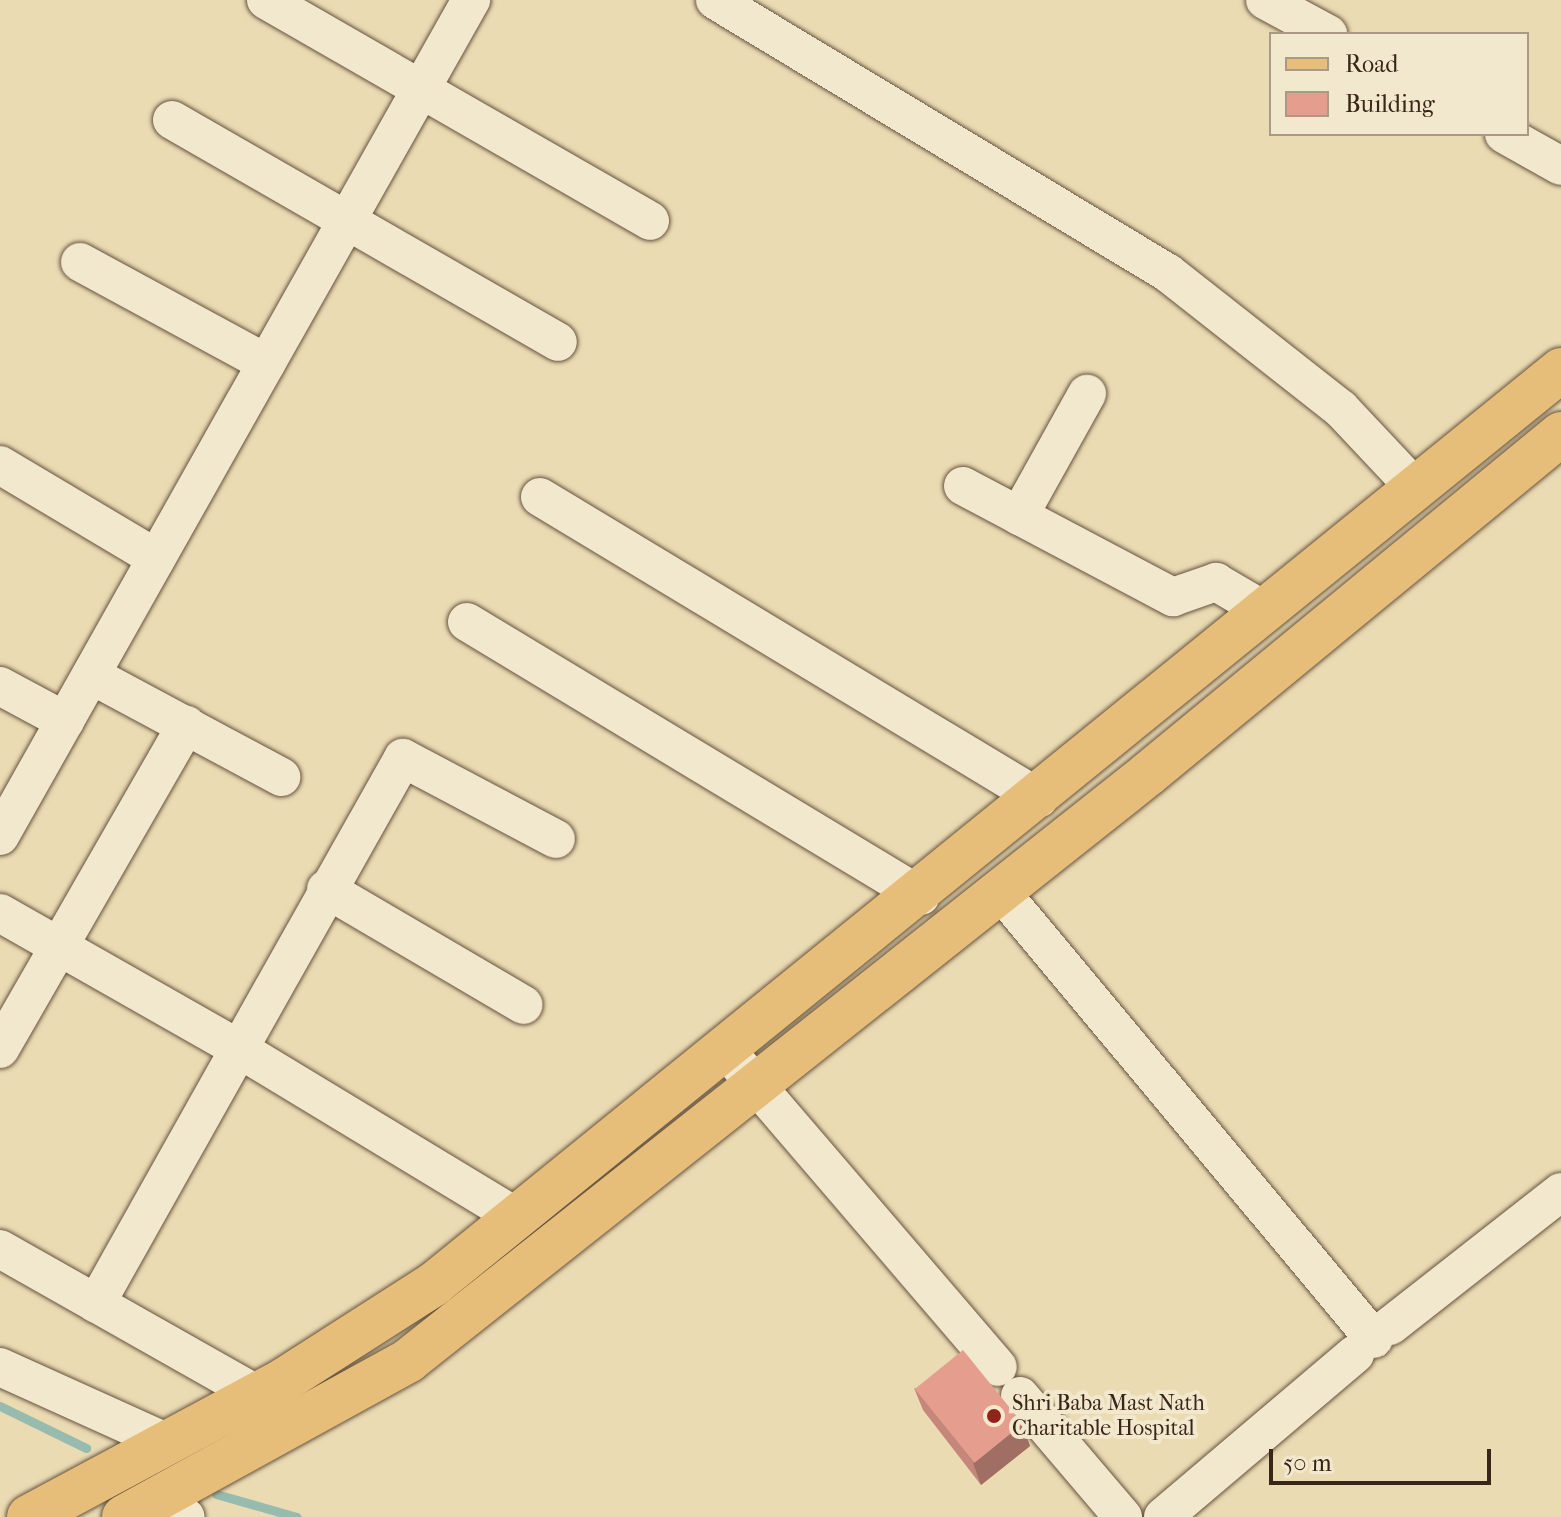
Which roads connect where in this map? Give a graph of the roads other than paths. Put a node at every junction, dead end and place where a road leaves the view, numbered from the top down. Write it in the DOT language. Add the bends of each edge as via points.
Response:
graph roads {
  1 [pos="266,0"];
  2 [pos="471,0"];
  3 [pos="715,0"];
  4 [pos="1265,0"];
  5 [pos="1327,21"];
  6 [pos="423,85"];
  7 [pos="172,120"];
  8 [pos="1508,136"];
  9 [pos="1561,166"];
  10 [pos="348,218"];
  11 [pos="650,221"];
  12 [pos="80,262"];
  13 [pos="558,342"];
  14 [pos="266,363"];
  15 [pos="1561,370"];
  16 [pos="1087,394"];
  17 [pos="1555,451"];
  18 [pos="0,465"];
  19 [pos="963,486"];
  20 [pos="1416,489"];
  21 [pos="540,497"];
  22 [pos="1019,516"];
  23 [pos="156,558"];
  24 [pos="1267,612"];
  25 [pos="467,622"];
  26 [pos="91,675"];
  27 [pos="0,686"];
  28 [pos="65,721"];
  29 [pos="186,725"];
  30 [pos="281,777"];
  31 [pos="1039,798"];
  32 [pos="0,836"];
  33 [pos="556,839"];
  34 [pos="326,889"];
  35 [pos="1001,892"];
  36 [pos="921,896"];
  37 [pos="0,913"];
  38 [pos="59,946"];
  39 [pos="524,1005"];
  40 [pos="0,1049"];
  41 [pos="239,1049"];
  42 [pos="727,1051"];
  43 [pos="759,1087"];
  44 [pos="1561,1192"];
  45 [pos="518,1218"];
  46 [pos="0,1249"];
  47 [pos="96,1304"];
  48 [pos="1373,1340"];
  49 [pos="0,1367"];
  50 [pos="258,1395"];
  51 [pos="168,1443"];
  52 [pos="135,1507"];
  53 [pos="29,1517"];
  54 [pos="1123,1517"];
  55 [pos="1163,1517"];
  1 -- 6 [label="street"];
  2 -- 6 [label="street"];
  3 -- 20 [label="street" via="1168,273 1341,409"];
  4 -- 5 [label="street"];
  6 -- 10 [label="street"];
  6 -- 11 [label="street"];
  7 -- 10 [label="street"];
  8 -- 9 [label="street"];
  10 -- 13 [label="street"];
  10 -- 14 [label="street"];
  12 -- 14 [label="street"];
  14 -- 23 [label="street"];
  15 -- 20 [label="main road"];
  16 -- 22 [label="street"];
  17 -- 35 [label="main road"];
  18 -- 23 [label="street"];
  19 -- 22 [label="street"];
  20 -- 24 [label="main road"];
  21 -- 31 [label="street"];
  22 -- 24 [label="street" via="1173,597 1216,582"];
  23 -- 26 [label="street"];
  24 -- 31 [label="main road"];
  25 -- 36 [label="street"];
  26 -- 28 [label="street"];
  26 -- 29 [label="street"];
  27 -- 28 [label="street"];
  28 -- 32 [label="street"];
  29 -- 30 [label="street"];
  29 -- 38 [label="street"];
  31 -- 36 [label="main road"];
  33 -- 34 [label="street" via="403,758"];
  34 -- 39 [label="street"];
  34 -- 41 [label="street"];
  35 -- 43 [label="main road"];
  35 -- 48 [label="street"];
  36 -- 42 [label="main road"];
  37 -- 38 [label="street"];
  38 -- 40 [label="street"];
  38 -- 41 [label="street"];
  41 -- 45 [label="street"];
  41 -- 47 [label="street"];
  42 -- 43 [label="street"];
  42 -- 45 [label="main road"];
  43 -- 52 [label="main road" via="409,1360"];
  43 -- 54 [label="street"];
  44 -- 48 [label="street"];
  45 -- 50 [label="main road" via="434,1284"];
  46 -- 47 [label="street"];
  47 -- 50 [label="street"];
  48 -- 55 [label="street"];
  49 -- 51 [label="street"];
  50 -- 51 [label="main road"];
  51 -- 52 [label="main road"];
  52 -- 53 [label="main road"];
}
